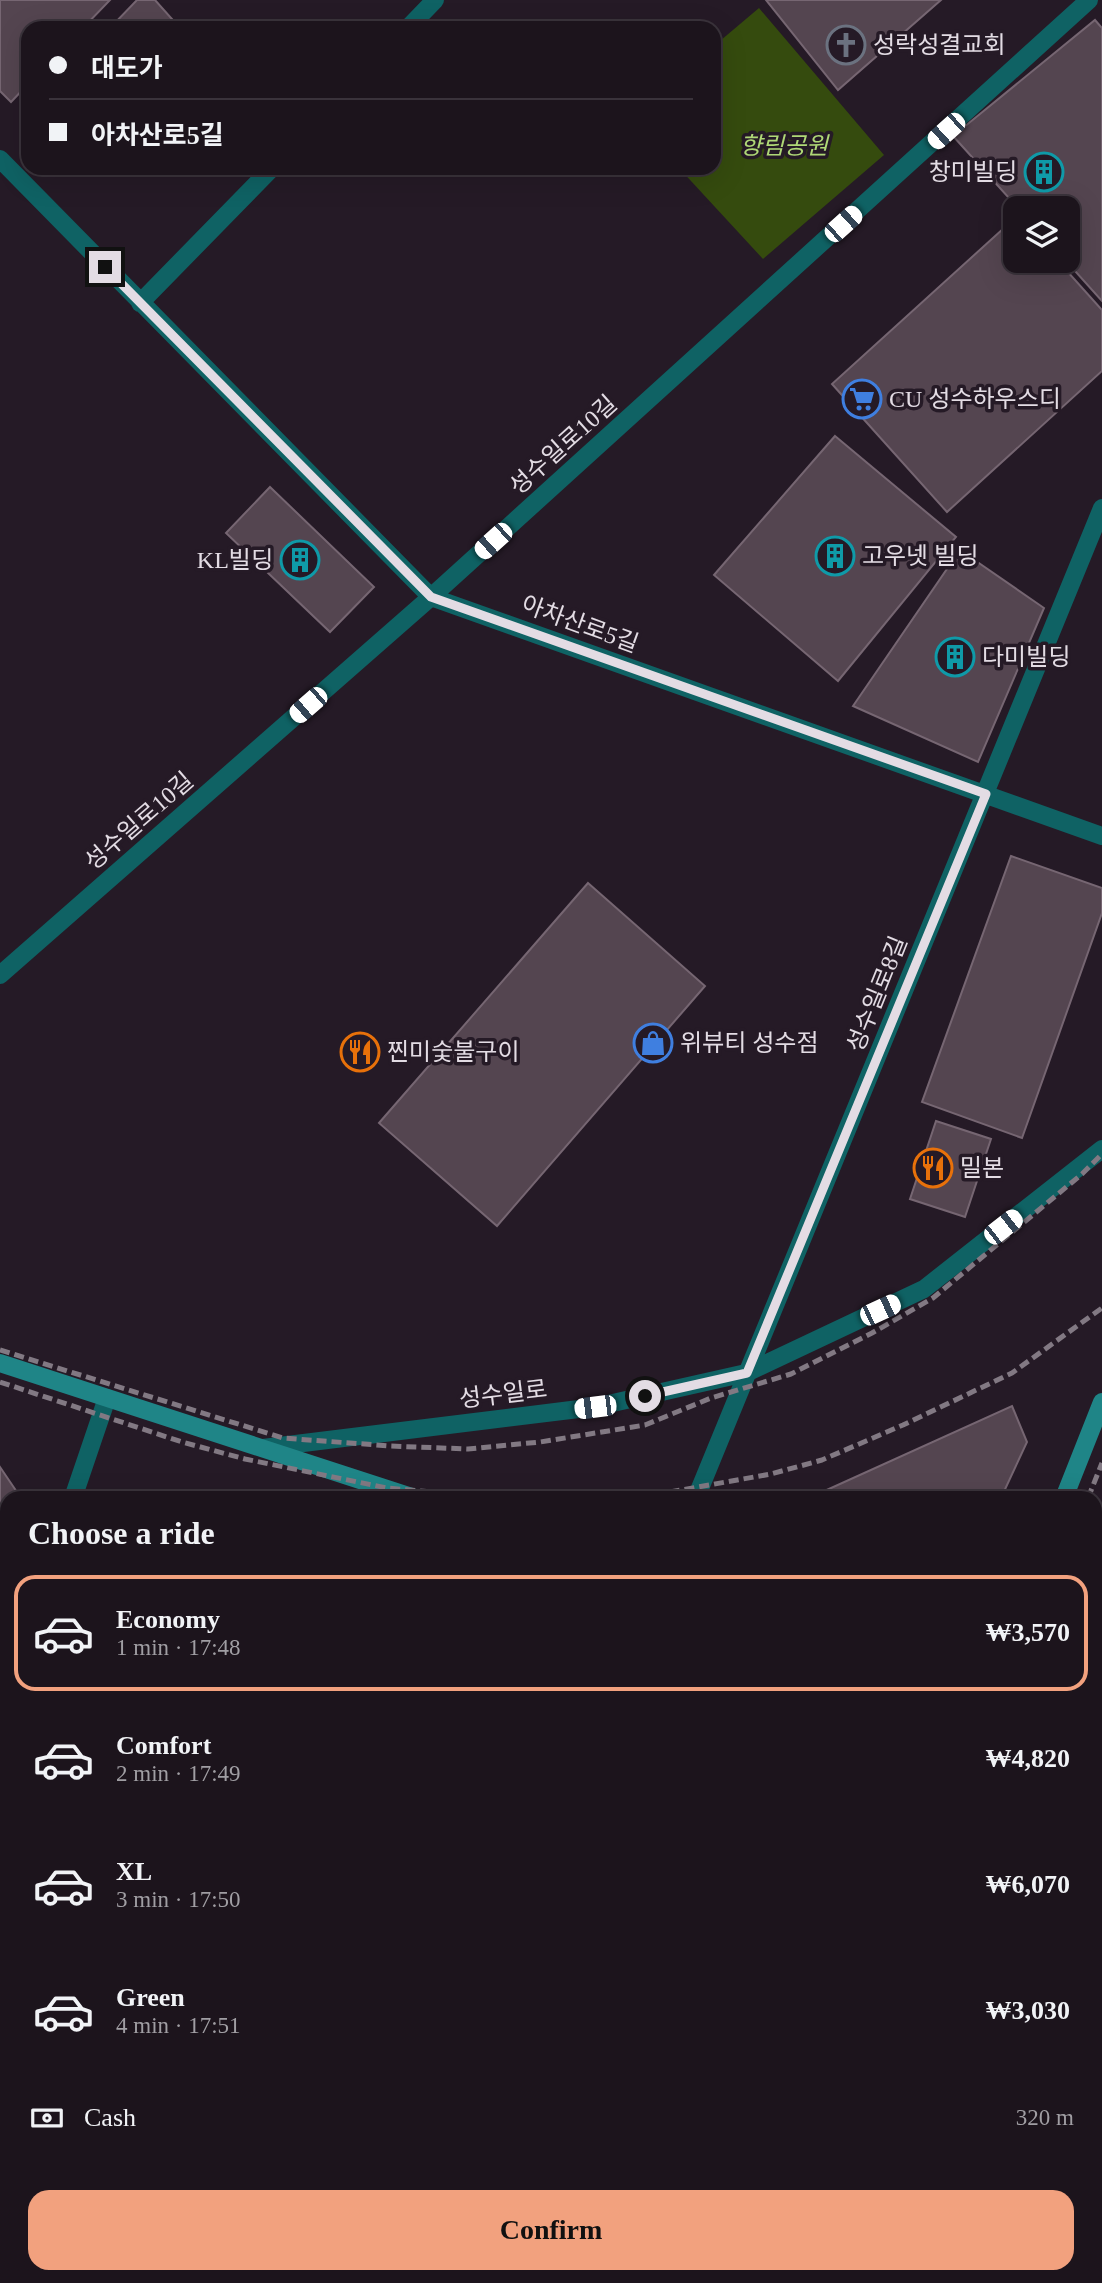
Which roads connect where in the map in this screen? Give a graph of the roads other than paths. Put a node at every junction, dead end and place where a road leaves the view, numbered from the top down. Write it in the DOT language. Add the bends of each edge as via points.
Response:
graph roads {
  1 [pos="435,0"];
  2 [pos="1089,0"];
  3 [pos="415,21"];
  4 [pos="0,159"];
  5 [pos="265,175"];
  6 [pos="140,303"];
  7 [pos="1102,508"];
  8 [pos="431,597"];
  9 [pos="986,794"];
  10 [pos="1102,836"];
  11 [pos="0,975"];
  12 [pos="1102,1149"];
  13 [pos="0,1363"];
  14 [pos="747,1373"];
  15 [pos="107,1398"];
  16 [pos="1102,1402"];
  17 [pos="263,1448"];
  18 [pos="75,1491"];
  19 [pos="394,1491"];
  20 [pos="699,1491"];
  21 [pos="1067,1491"];
  1 -- 3 [label="street"];
  2 -- 8 [label="street, 성수일로10길"];
  4 -- 6 [label="street, 아차산로5길"];
  5 -- 6 [label="street"];
  6 -- 8 [label="street, 아차산로5길"];
  7 -- 9 [label="street, 성수일로8길"];
  8 -- 9 [label="street, 아차산로5길"];
  8 -- 11 [label="street, 성수일로10길"];
  9 -- 10 [label="street, 아차산로5길"];
  9 -- 14 [label="street, 성수일로8길"];
  12 -- 14 [label="street, 성수일로" via="924,1289"];
  13 -- 15 [label="street, 성수일로"];
  14 -- 17 [label="street, 성수일로" via="595,1407"];
  14 -- 20 [label="street, 성수일로8길"];
  15 -- 17 [label="street, 성수일로"];
  15 -- 18 [label="street"];
  16 -- 21 [label="street"];
  17 -- 19 [label="street, 성수일로"];
}
